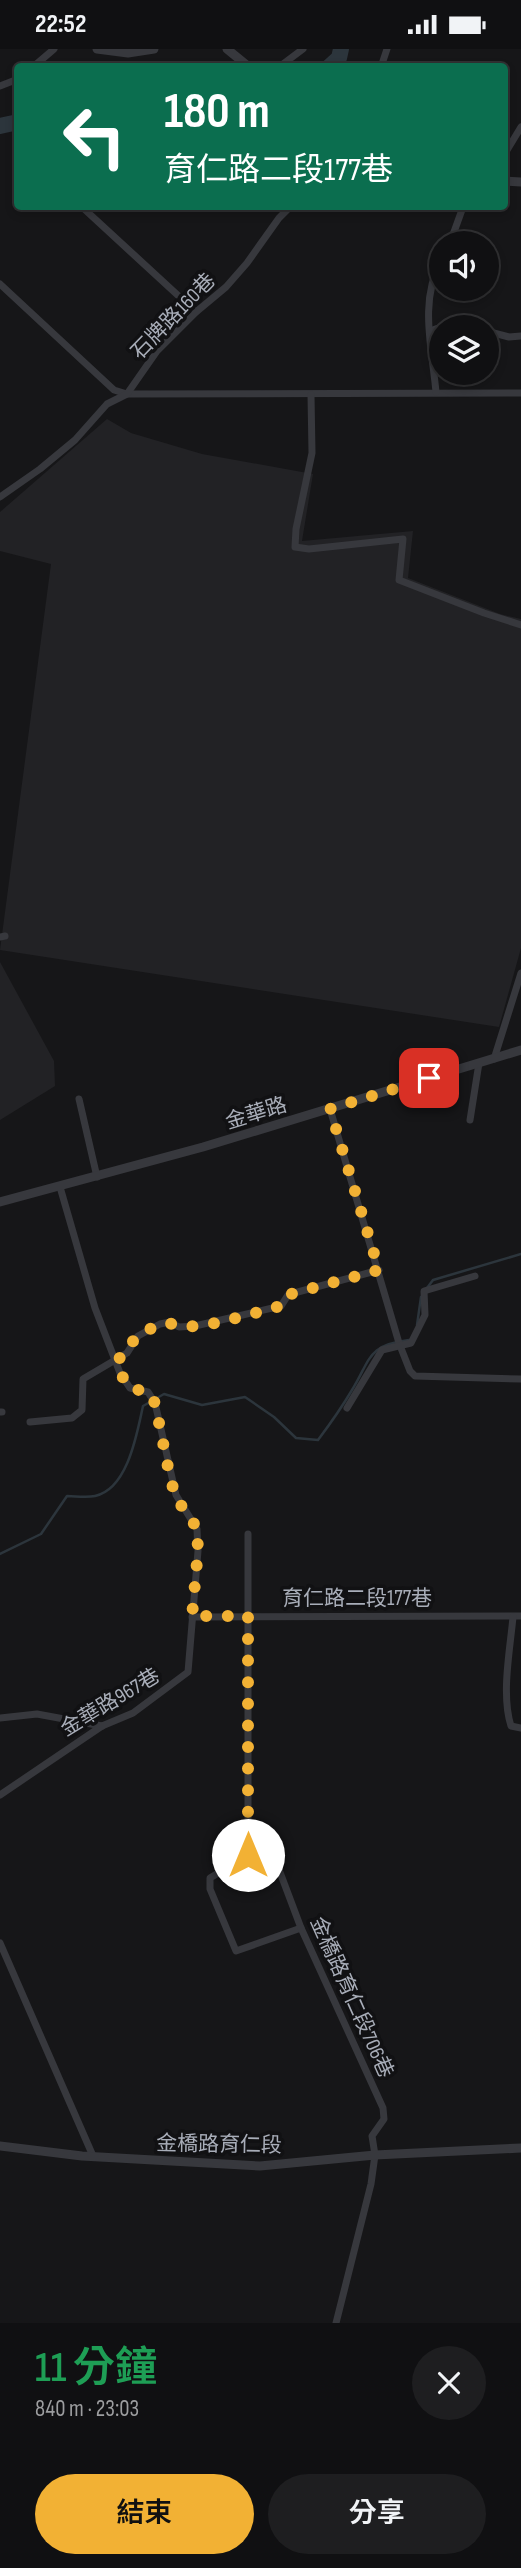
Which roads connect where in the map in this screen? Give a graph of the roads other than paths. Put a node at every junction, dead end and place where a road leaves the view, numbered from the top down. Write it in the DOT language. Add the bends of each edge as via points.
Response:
graph roads {
  1 [pos="54,49"];
  2 [pos="97,49"];
  3 [pos="154,49"];
  4 [pos="227,49"];
  5 [pos="303,49"];
  6 [pos="38,63"];
  7 [pos="244,63"];
  8 [pos="284,63"];
  9 [pos="521,127"];
  10 [pos="508,148"];
  11 [pos="85,210"];
  12 [pos="287,210"];
  13 [pos="462,210"];
  14 [pos="454,231"];
  15 [pos="0,284"];
  16 [pos="429,298"];
  17 [pos="196,311"];
  18 [pos="429,324"];
  19 [pos="499,334"];
  20 [pos="521,336"];
  21 [pos="435,385"];
  22 [pos="436,392"];
  23 [pos="521,393"];
  24 [pos="127,394"];
  25 [pos="311,395"];
  26 [pos="2,492"];
  27 [pos="521,625"];
  28 [pos="521,973"];
  29 [pos="521,1050"];
  30 [pos="494,1059"];
  31 [pos="479,1063"];
  32 [pos="79,1099"];
  33 [pos="330,1109"];
  34 [pos="470,1120"];
  35 [pos="97,1177"];
  36 [pos="60,1187"];
  37 [pos="0,1202"];
  38 [pos="379,1270"];
  39 [pos="475,1276"];
  40 [pos="399,1342"];
  41 [pos="117,1360"];
  42 [pos="521,1380"];
  43 [pos="347,1408"];
  44 [pos="30,1422"];
  45 [pos="248,1534"];
  46 [pos="192,1616"];
  47 [pos="248,1616"];
  48 [pos="517,1616"];
  49 [pos="0,1719"];
  50 [pos="102,1725"];
  51 [pos="521,1728"];
  52 [pos="0,1795"];
  53 [pos="272,1851"];
  54 [pos="301,1928"];
  55 [pos="0,1943"];
  56 [pos="0,2146"];
  57 [pos="521,2148"];
  58 [pos="375,2155"];
  59 [pos="93,2156"];
  60 [pos="336,2323"];
  1 -- 6 [label="street"];
  2 -- 3 [label="street" via="128,53"];
  4 -- 7 [label="street"];
  5 -- 8 [label="street"];
  9 -- 10 [label="street"];
  11 -- 17 [label="street"];
  12 -- 17 [label="street, 石牌路160巷" via="226,287"];
  13 -- 14 [label="street"];
  15 -- 24 [label="street" via="114,390"];
  16 -- 18 [label="street"];
  17 -- 24 [label="street, 石牌路160巷" via="157,351"];
  19 -- 20 [label="street"];
  21 -- 22 [label="street"];
  22 -- 23 [label="street"];
  22 -- 25 [label="street"];
  24 -- 25 [label="street"];
  24 -- 26 [label="street, 石牌路160巷" via="107,404 75,440"];
  25 -- 27 [label="street" via="312,453 295,547 404,539 399,580"];
  28 -- 30 [label="street"];
  29 -- 30 [label="street, 金華路"];
  30 -- 31 [label="street, 金華路"];
  31 -- 33 [label="street, 金華路"];
  31 -- 34 [label="street"];
  32 -- 35 [label="street"];
  33 -- 35 [label="street, 金華路"];
  33 -- 38 [label="street"];
  35 -- 36 [label="street, 金華路"];
  36 -- 37 [label="street, 金華路"];
  36 -- 41 [label="street, 金華路967巷" via="95,1308"];
  38 -- 40 [label="street"];
  38 -- 41 [label="street" via="288,1295 281,1306 195,1327 160,1324 138,1336"];
  39 -- 40 [label="street" via="424,1291 425,1315 411,1342"];
  40 -- 42 [label="street" via="415,1376"];
  40 -- 43 [label="street" via="382,1350"];
  41 -- 44 [label="street" via="83,1379 82,1410 72,1418"];
  41 -- 46 [label="street, 金華路967巷" via="130,1388 148,1392 155,1403 171,1482 197,1528"];
  45 -- 47 [label="street"];
  46 -- 47 [label="street, 育仁路二段177巷"];
  46 -- 50 [label="street, 金華路967巷" via="188,1672 133,1713"];
  47 -- 48 [label="street, 育仁路二段177巷"];
  47 -- 54 [label="street" via="248,1855 210,1878 210,1889 236,1951"];
  48 -- 51 [label="street" via="507,1678 509,1719 511,1726"];
  49 -- 50 [label="street" via="37,1714"];
  50 -- 52 [label="street, 金華路967巷"];
  53 -- 54 [label="street, 金橋路育仁段706巷"];
  54 -- 58 [label="street, 金橋路育仁段706巷" via="383,2108 384,2119 372,2136"];
  55 -- 59 [label="street"];
  56 -- 59 [label="street, 金橋路育仁段"];
  57 -- 58 [label="street, 金橋路育仁段"];
  58 -- 59 [label="street, 金橋路育仁段" via="260,2166"];
  58 -- 60 [label="street, 金橋路育仁段706巷"];
}
